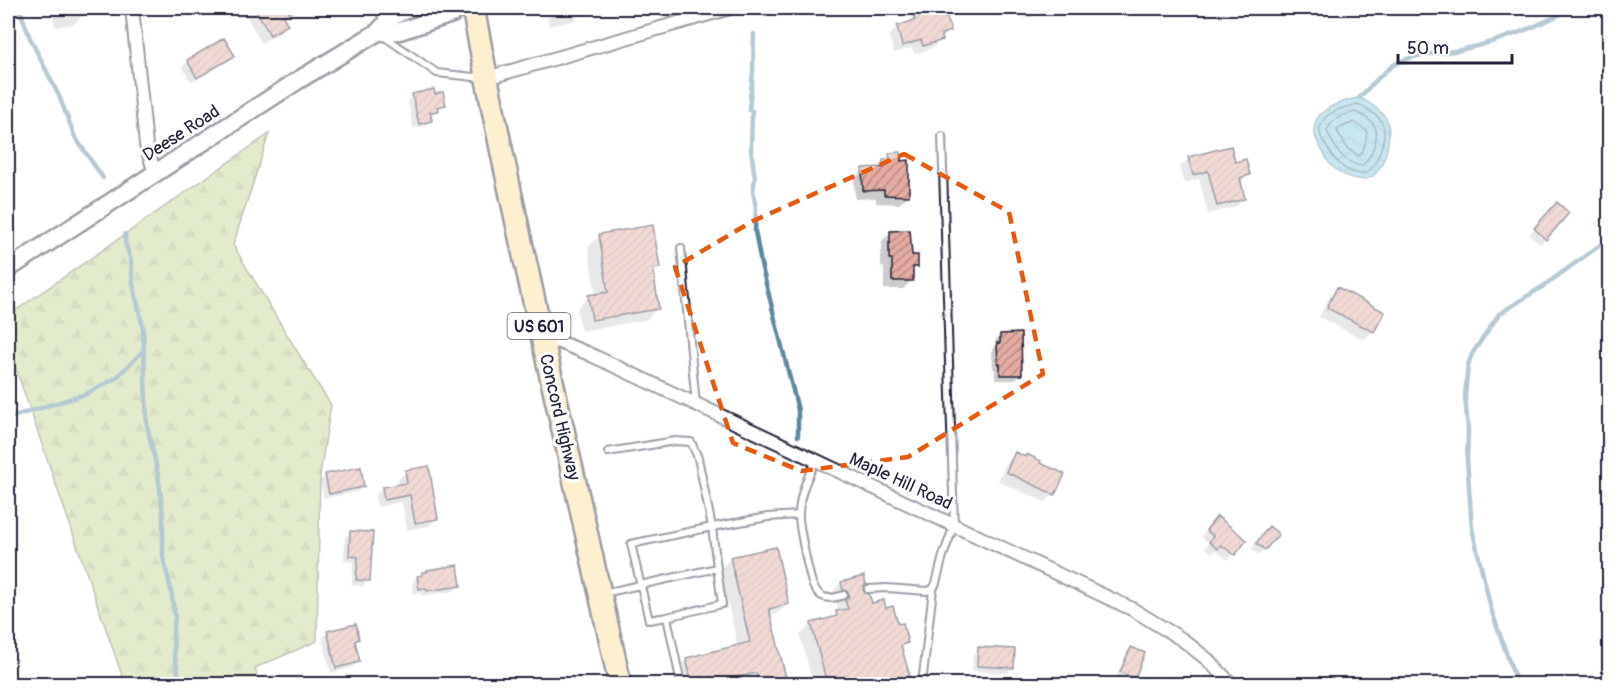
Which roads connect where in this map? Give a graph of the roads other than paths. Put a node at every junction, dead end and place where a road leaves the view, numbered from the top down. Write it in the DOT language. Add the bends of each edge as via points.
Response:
graph roads {
  1 [pos="132,8"];
  2 [pos="378,8"];
  3 [pos="409,8"];
  4 [pos="458,8"];
  5 [pos="473,8"];
  6 [pos="730,8"];
  7 [pos="382,28"];
  8 [pos="486,78"];
  9 [pos="942,136"];
  10 [pos="155,173"];
  11 [pos="681,248"];
  12 [pos="8,269"];
  13 [pos="541,335"];
  14 [pos="696,405"];
  15 [pos="608,452"];
  16 [pos="816,461"];
  17 [pos="798,515"];
  18 [pos="954,525"];
  19 [pos="712,528"];
  20 [pos="717,568"];
  21 [pos="640,585"];
  22 [pos="868,589"];
  23 [pos="933,589"];
  24 [pos="600,594"];
  25 [pos="844,595"];
  26 [pos="667,617"];
  27 [pos="620,684"];
  28 [pos="681,684"];
  29 [pos="922,684"];
  30 [pos="1231,684"];
  1 -- 10 [label="street" via="146,145"];
  2 -- 7 [label="lane"];
  3 -- 7 [label="street, Deese Road" via="393,16"];
  4 -- 7 [label="street, Deese Road" via="453,14 400,31"];
  5 -- 8 [label="highway, Concord Highway / US 601"];
  6 -- 8 [label="street"];
  7 -- 8 [label="lane" via="437,73"];
  7 -- 10 [label="street, Deese Road"];
  8 -- 13 [label="highway, Concord Highway / US 601"];
  9 -- 18 [label="lane"];
  10 -- 12 [label="street, Deese Road"];
  11 -- 14 [label="lane"];
  13 -- 14 [label="street, Maple Hill Road"];
  13 -- 24 [label="highway, Concord Highway / US 601"];
  14 -- 16 [label="street, Maple Hill Road"];
  15 -- 19 [label="lane" via="691,442 698,458"];
  16 -- 17 [label="lane" via="804,484"];
  16 -- 18 [label="street, Maple Hill Road"];
  17 -- 19 [label="lane"];
  17 -- 25 [label="lane" via="814,587 823,597"];
  18 -- 23 [label="lane"];
  18 -- 30 [label="street, Maple Hill Road" via="1132,609 1183,640"];
  19 -- 20 [label="lane"];
  19 -- 21 [label="lane" via="631,544"];
  20 -- 21 [label="lane"];
  20 -- 26 [label="lane" via="722,604"];
  21 -- 24 [label="lane"];
  21 -- 26 [label="lane" via="649,620"];
  22 -- 23 [label="lane"];
  23 -- 29 [label="lane"];
  24 -- 27 [label="highway, Concord Highway / US 601"];
  26 -- 28 [label="lane"];
}
